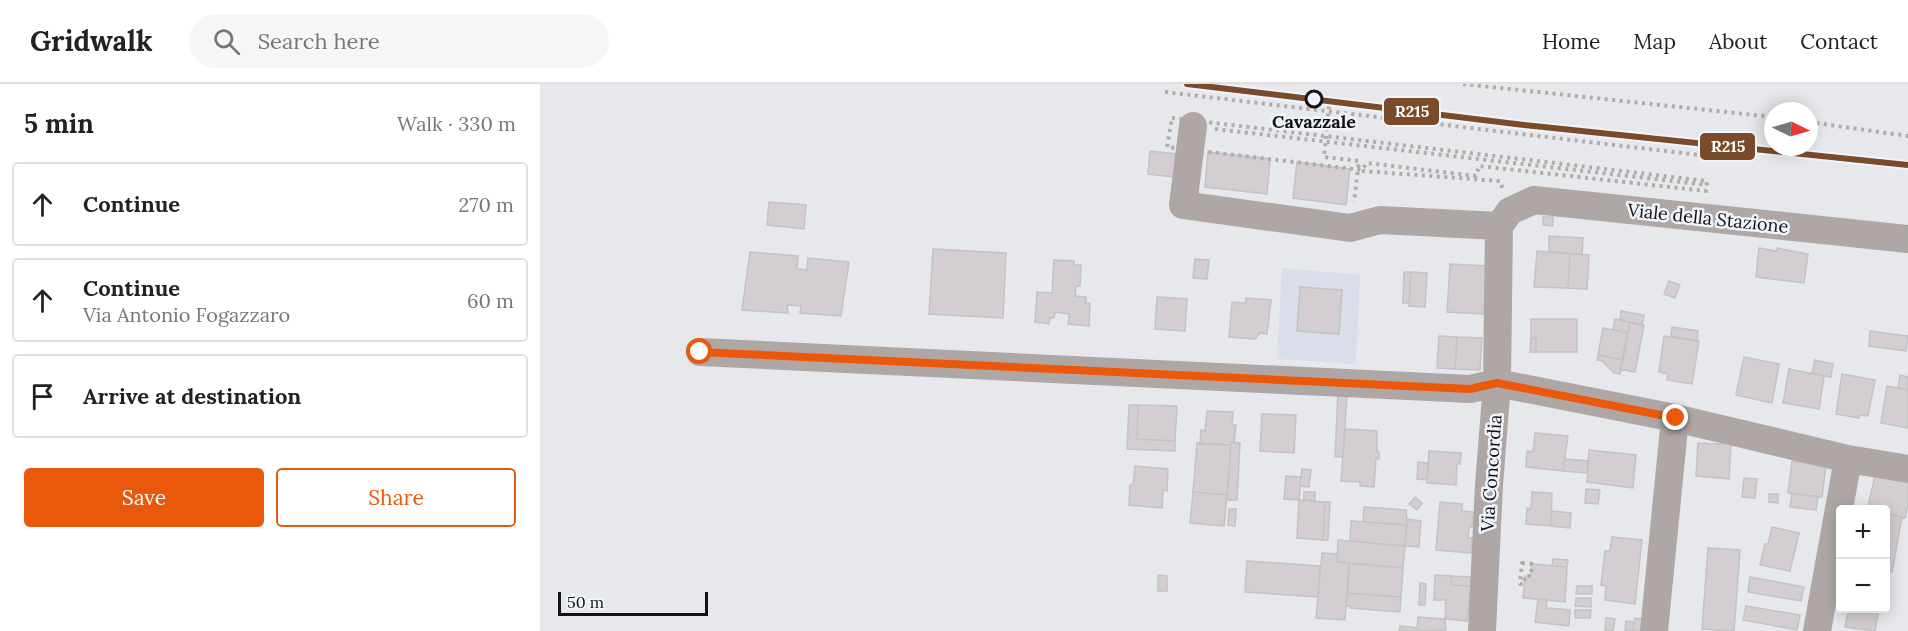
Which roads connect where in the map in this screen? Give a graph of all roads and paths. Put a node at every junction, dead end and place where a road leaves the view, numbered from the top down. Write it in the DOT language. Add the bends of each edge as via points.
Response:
graph roads {
  1 [pos="1463,84"];
  2 [pos="1165,92"];
  3 [pos="1329,109"];
  4 [pos="1764,116"];
  5 [pos="1818,123"];
  6 [pos="1185,133"];
  7 [pos="1908,136"];
  8 [pos="1326,139"];
  9 [pos="1708,156"];
  10 [pos="1358,170"];
  11 [pos="1505,219"];
  12 [pos="1350,228"];
  13 [pos="1908,239"];
  14 [pos="700,352"];
  15 [pos="1497,383"];
  16 [pos="1676,418"];
  17 [pos="1848,459"];
  18 [pos="1908,469"];
  19 [pos="1532,564"];
  20 [pos="1482,631"];
  21 [pos="1654,631"];
  22 [pos="1817,631"];
  1 -- 4 [label="path"];
  2 -- 3 [label="path"];
  3 -- 8 [label="path"];
  3 -- 9 [label="path"];
  5 -- 7 [label="path"];
  6 -- 8 [label="path"];
  6 -- 8 [label="path" via="1172,118"];
  6 -- 10 [label="path"];
  6 -- 12 [label="street" via="1183,205"];
  8 -- 10 [label="path" via="1324,157 1359,161"];
  8 -- 10 [label="path" via="1707,181 1707,185 1706,191 1479,166 1476,176 1367,163"];
  10 -- 11 [label="path" via="1500,181"];
  10 -- 12 [label="path"];
  11 -- 12 [label="street" via="1380,220"];
  11 -- 13 [label="street, Viale della Stazione" via="1534,200"];
  11 -- 15 [label="street, Via Concordia"];
  14 -- 15 [label="street" via="1470,389"];
  15 -- 16 [label="street"];
  15 -- 20 [label="street, Via Concordia"];
  16 -- 17 [label="street"];
  16 -- 21 [label="street"];
  17 -- 18 [label="street"];
  17 -- 22 [label="street"];
  19 -- 19 [label="path" via="1531,576 1525,576 1524,584 1520,584 1522,563"];
}
